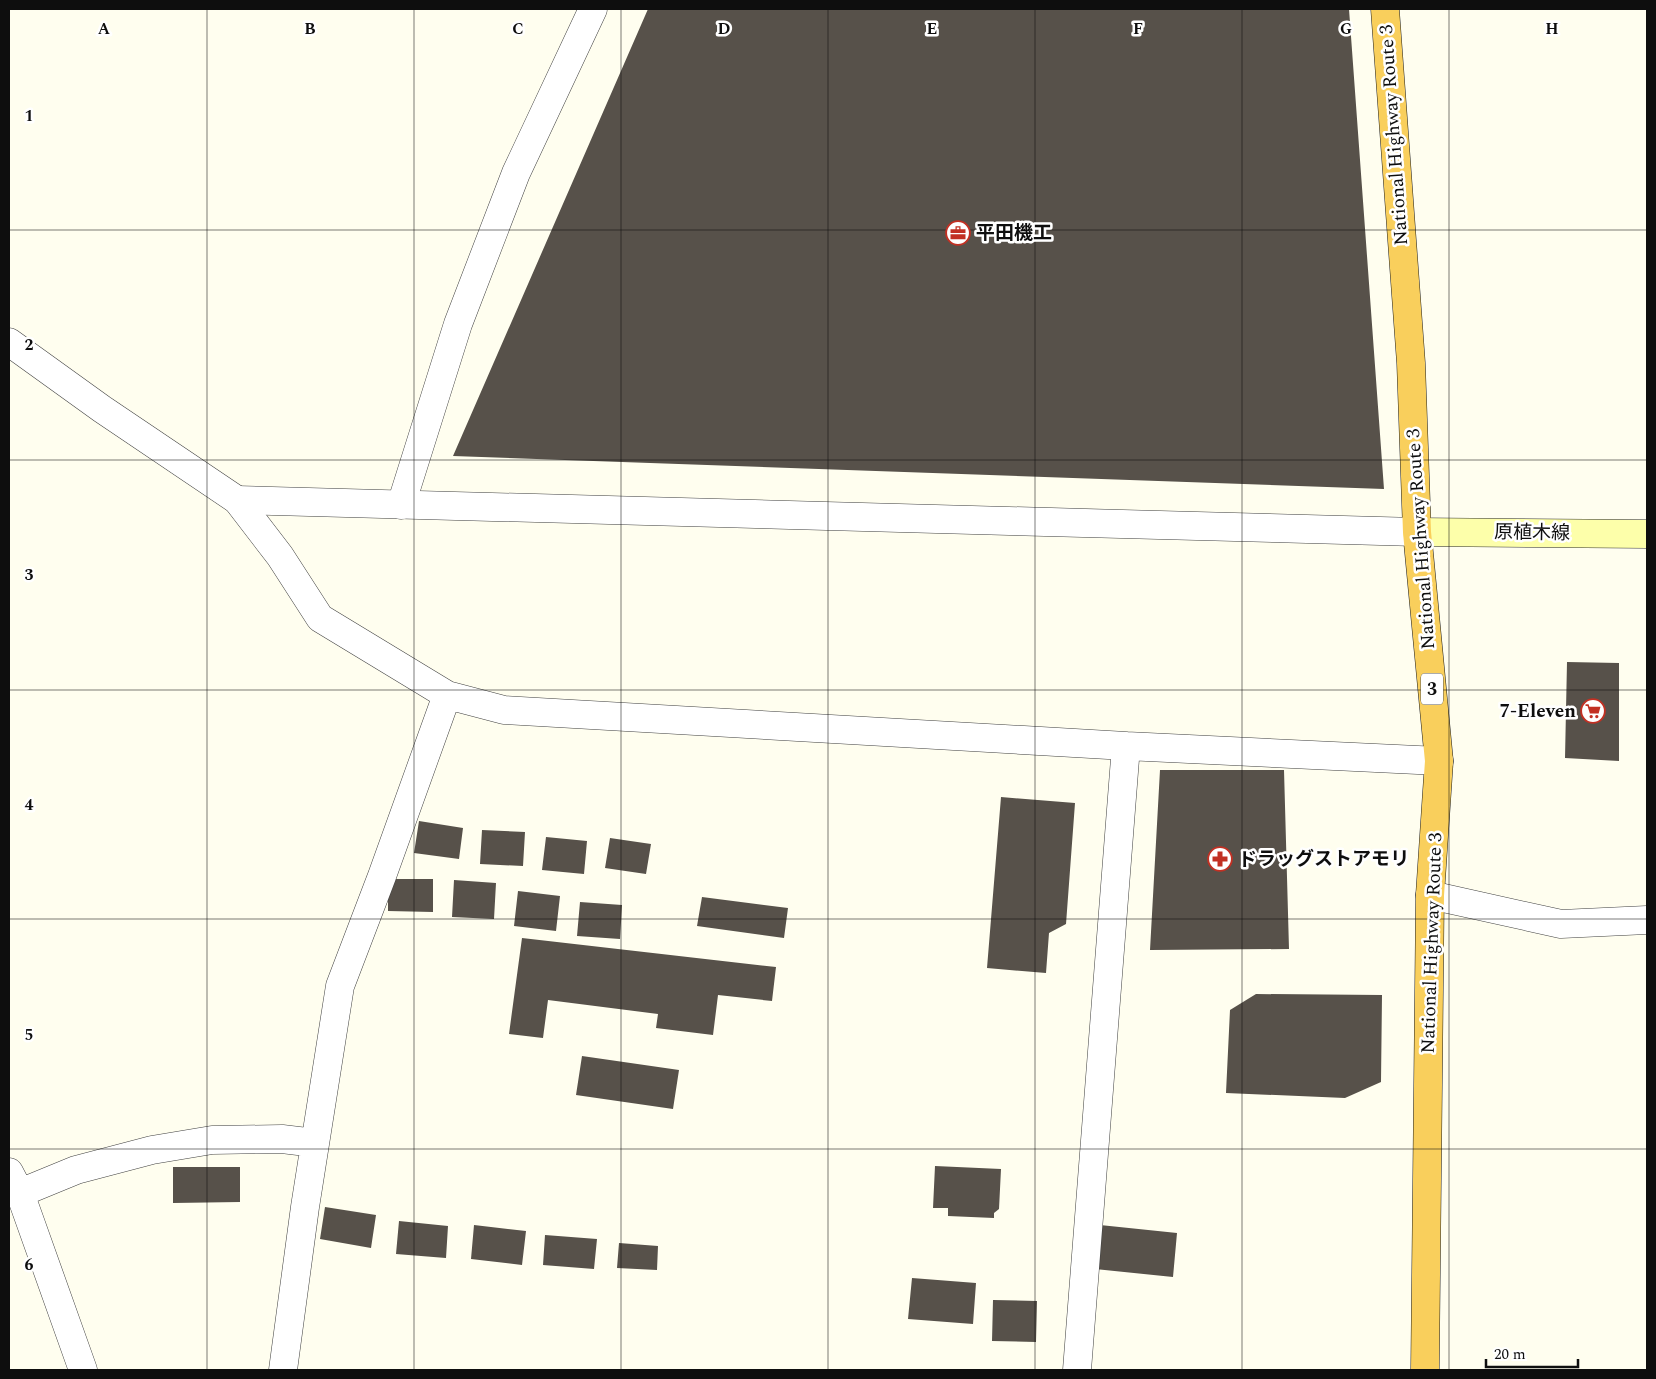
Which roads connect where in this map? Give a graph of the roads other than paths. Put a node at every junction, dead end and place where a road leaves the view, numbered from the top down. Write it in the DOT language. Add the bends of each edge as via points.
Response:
graph roads {
  1 [pos="593,9"];
  2 [pos="1385,9"];
  3 [pos="9,342"];
  4 [pos="237,500"];
  5 [pos="401,505"];
  6 [pos="1417,532"];
  7 [pos="1647,534"];
  8 [pos="447,695"];
  9 [pos="1126,746"];
  10 [pos="1439,761"];
  11 [pos="1430,895"];
  12 [pos="1647,920"];
  13 [pos="315,1143"];
  14 [pos="14,1183"];
  15 [pos="83,1370"];
  16 [pos="283,1370"];
  17 [pos="1076,1370"];
  18 [pos="1425,1370"];
  1 -- 5 [label="street" via="516,173 458,324"];
  2 -- 6 [label="highway, National Highway Route 3 / 3" via="1410,363"];
  3 -- 4 [label="street"];
  4 -- 5 [label="street"];
  4 -- 8 [label="street" via="280,556 320,618"];
  5 -- 6 [label="street"];
  6 -- 7 [label="main road, 原植木線"];
  6 -- 10 [label="highway, National Highway Route 3 / 3"];
  8 -- 9 [label="street" via="504,710"];
  8 -- 13 [label="street" via="340,986"];
  9 -- 10 [label="street"];
  9 -- 17 [label="street"];
  10 -- 11 [label="highway, National Highway Route 3 / 3"];
  11 -- 12 [label="street" via="1561,924"];
  11 -- 18 [label="highway, National Highway Route 3 / 3"];
  13 -- 14 [label="street" via="282,1139 212,1140 152,1150"];
  13 -- 16 [label="street"];
  14 -- 15 [label="street"];
}
